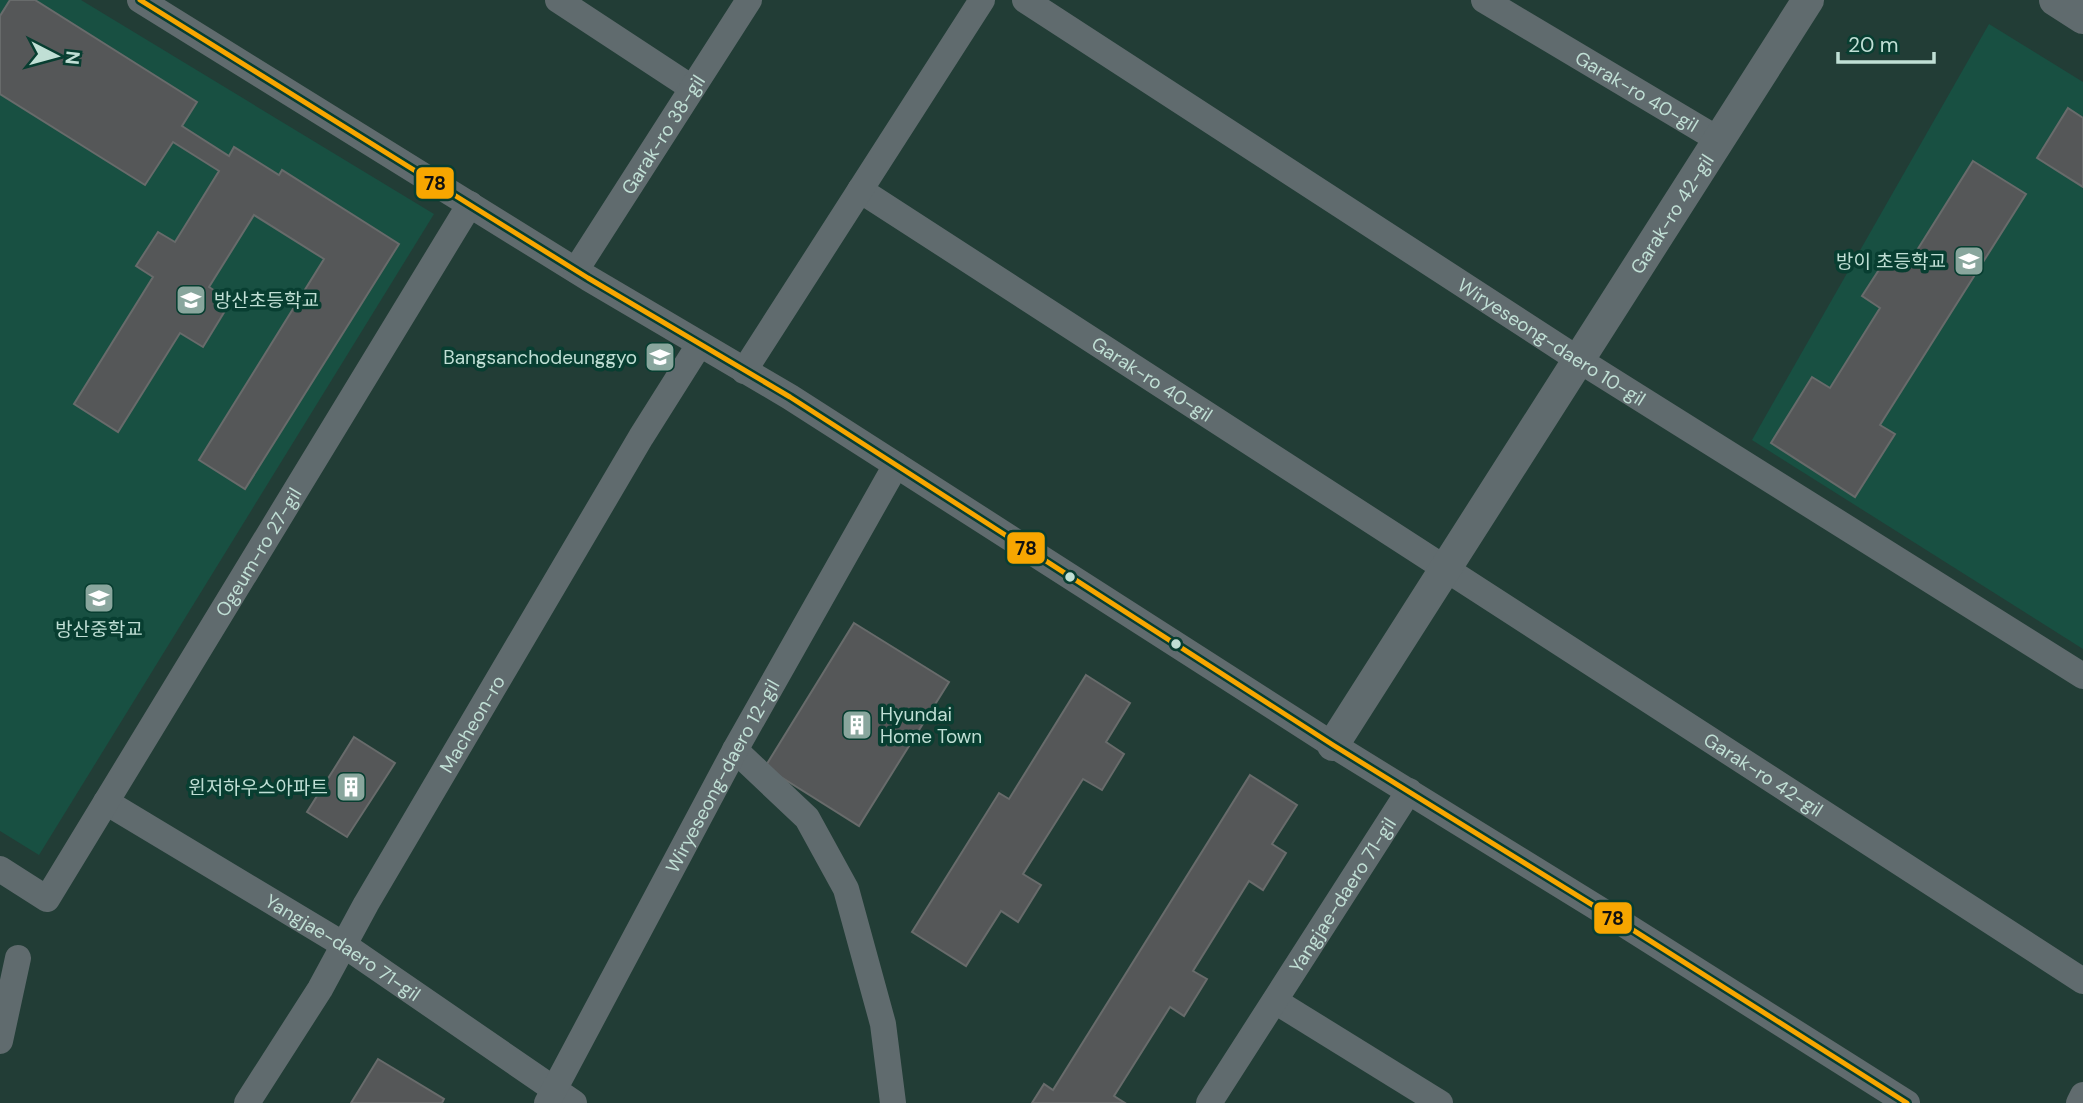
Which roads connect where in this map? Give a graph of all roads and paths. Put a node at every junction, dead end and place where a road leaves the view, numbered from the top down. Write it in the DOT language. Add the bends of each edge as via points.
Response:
graph roads {
  1 [pos="140,0"];
  2 [pos="558,0"];
  3 [pos="749,0"];
  4 [pos="982,0"];
  5 [pos="1025,0"];
  6 [pos="1484,0"];
  7 [pos="1808,0"];
  8 [pos="2055,0"];
  9 [pos="2083,18"];
  10 [pos="692,88"];
  11 [pos="1719,140"];
  12 [pos="860,190"];
  13 [pos="470,204"];
  14 [pos="576,270"];
  15 [pos="699,345"];
  16 [pos="1579,360"];
  17 [pos="744,371"];
  18 [pos="895,465"];
  19 [pos="1445,570"];
  20 [pos="2083,676"];
  21 [pos="1333,745"];
  22 [pos="734,750"];
  23 [pos="1409,791"];
  24 [pos="106,802"];
  25 [pos="0,869"];
  26 [pos="344,945"];
  27 [pos="18,958"];
  28 [pos="2083,981"];
  29 [pos="1275,1001"];
  30 [pos="0,1041"];
  31 [pos="2083,1095"];
  32 [pos="558,1098"];
  33 [pos="247,1103"];
  34 [pos="893,1103"];
  35 [pos="1209,1103"];
  36 [pos="1440,1103"];
  37 [pos="1907,1103"];
  38 [pos="2078,1103"];
  1 -- 13 [label="street"];
  2 -- 10 [label="street"];
  3 -- 10 [label="street, Garak-ro 38-gil"];
  4 -- 12 [label="street"];
  5 -- 16 [label="street, Wiryeseong-daero 10-gil"];
  6 -- 11 [label="street, Garak-ro 40-gil"];
  7 -- 11 [label="street, Garak-ro 42-gil"];
  8 -- 9 [label="street"];
  10 -- 14 [label="street, Garak-ro 38-gil"];
  11 -- 16 [label="street, Garak-ro 42-gil"];
  12 -- 17 [label="street"];
  12 -- 19 [label="street, Garak-ro 40-gil"];
  13 -- 14 [label="street"];
  13 -- 24 [label="street, Ogeum-ro 27-gil"];
  14 -- 15 [label="street"];
  15 -- 17 [label="street"];
  15 -- 26 [label="street, Macheon-ro"];
  16 -- 19 [label="street, Garak-ro 42-gil"];
  16 -- 20 [label="street, Wiryeseong-daero 10-gil"];
  17 -- 18 [label="street"];
  18 -- 21 [label="street"];
  18 -- 22 [label="street, Wiryeseong-daero 12-gil"];
  19 -- 21 [label="street, Garak-ro 42-gil"];
  19 -- 28 [label="street, Garak-ro 42-gil"];
  21 -- 23 [label="street"];
  22 -- 32 [label="street, Wiryeseong-daero 12-gil"];
  22 -- 34 [label="street" via="807,818 846,889 883,1024"];
  23 -- 29 [label="street, Yangjae-daero 71-gil"];
  23 -- 37 [label="street"];
  24 -- 25 [label="street, Ogeum-ro 27-gil" via="47,899"];
  24 -- 26 [label="street, Yangjae-daero 71-gil"];
  26 -- 32 [label="street, Yangjae-daero 71-gil"];
  26 -- 33 [label="street, Macheon-ro"];
  27 -- 30 [label="street"];
  29 -- 35 [label="street, Yangjae-daero 71-gil"];
  29 -- 36 [label="street"];
  31 -- 38 [label="street"];
}
